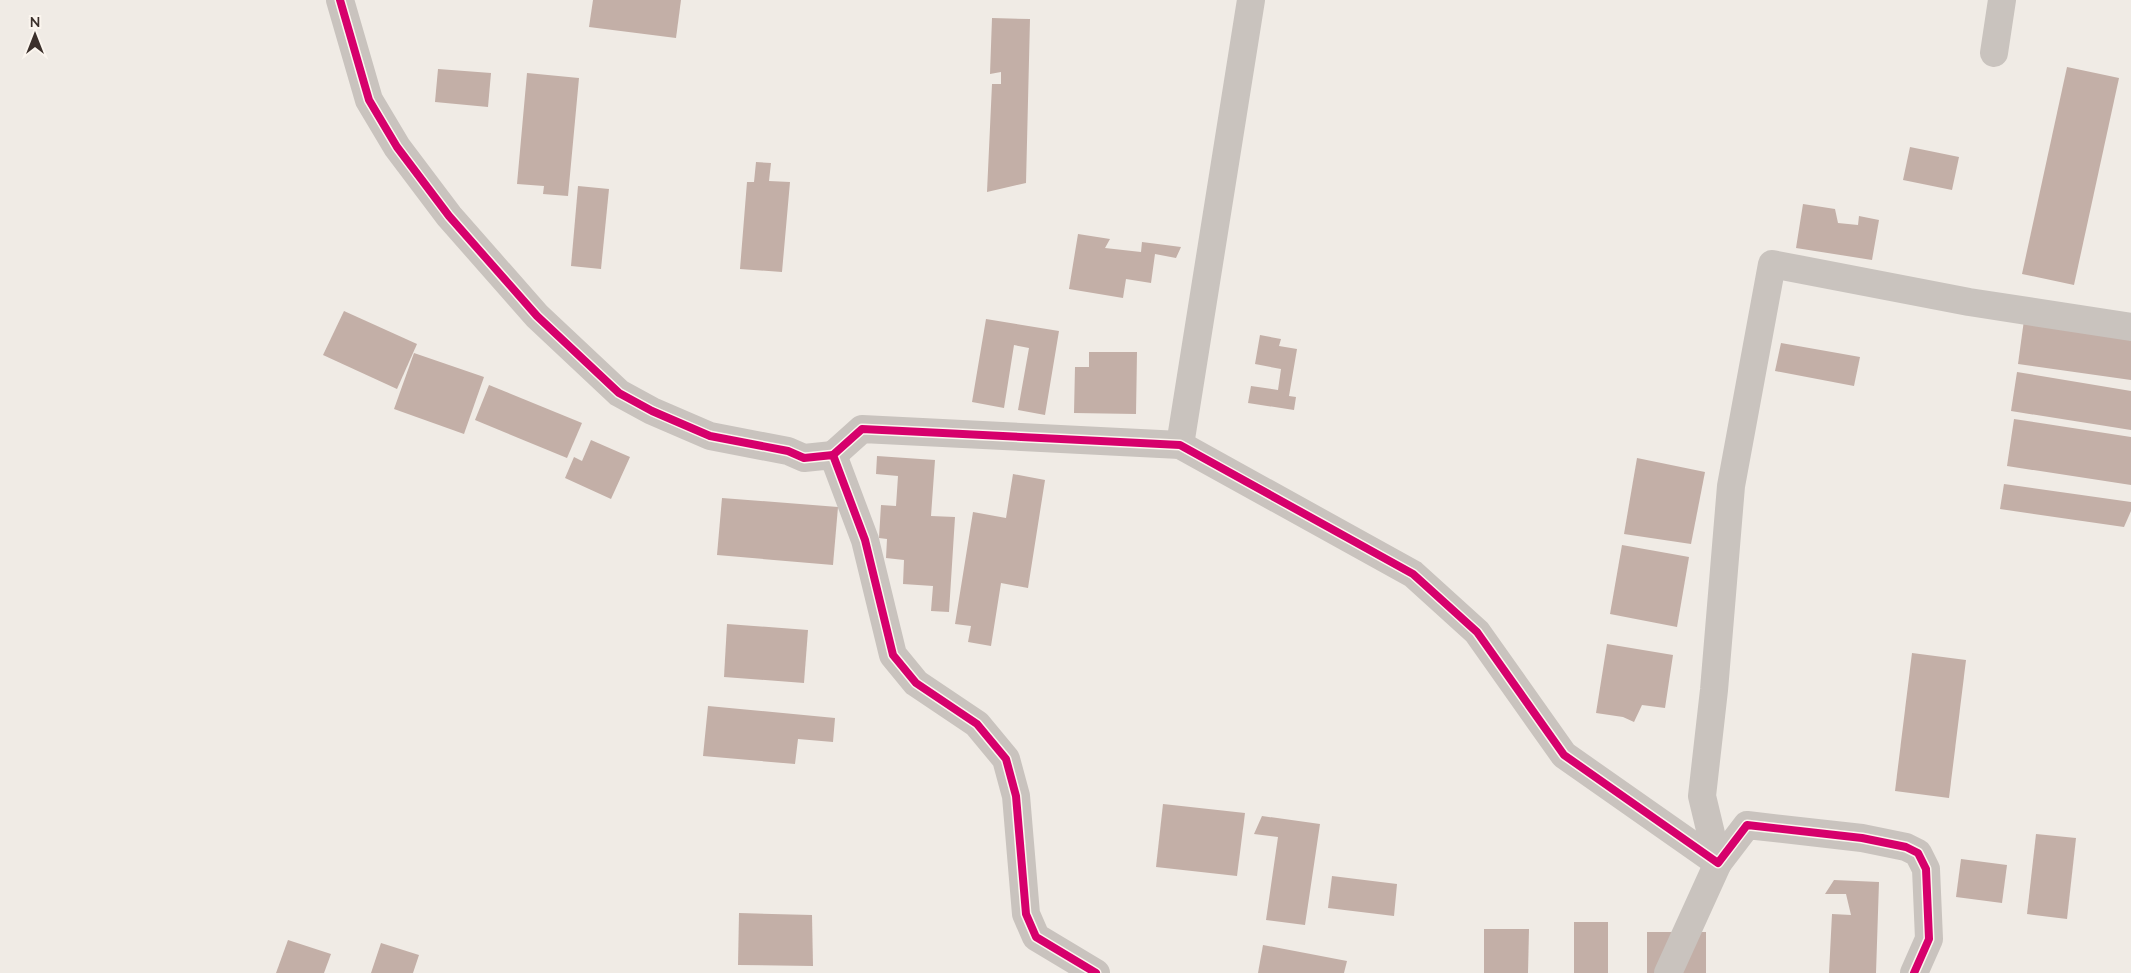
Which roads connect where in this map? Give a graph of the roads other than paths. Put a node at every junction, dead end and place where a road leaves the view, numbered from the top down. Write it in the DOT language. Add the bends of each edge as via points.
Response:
graph roads {
  1 [pos="340,0"];
  2 [pos="1251,0"];
  3 [pos="2002,0"];
  4 [pos="1994,53"];
  5 [pos="2131,327"];
  6 [pos="1180,445"];
  7 [pos="832,455"];
  8 [pos="1718,863"];
  9 [pos="1096,973"];
  10 [pos="1668,973"];
  11 [pos="1914,973"];
  1 -- 7 [label="street" via="369,100 397,147 449,216 536,316 619,393 710,436 788,451 804,458"];
  2 -- 6 [label="street"];
  3 -- 4 [label="street"];
  5 -- 8 [label="street" via="1970,302 1772,264 1732,486 1702,796"];
  6 -- 7 [label="street" via="862,430"];
  6 -- 8 [label="street" via="1413,574 1477,632 1564,755"];
  7 -- 9 [label="street" via="865,540 893,655 916,683 977,724 1006,759 1016,796 1026,914 1036,937"];
  8 -- 10 [label="street"];
  8 -- 11 [label="street" via="1747,825 1862,838 1906,847 1918,853 1926,869 1929,939"];
}
